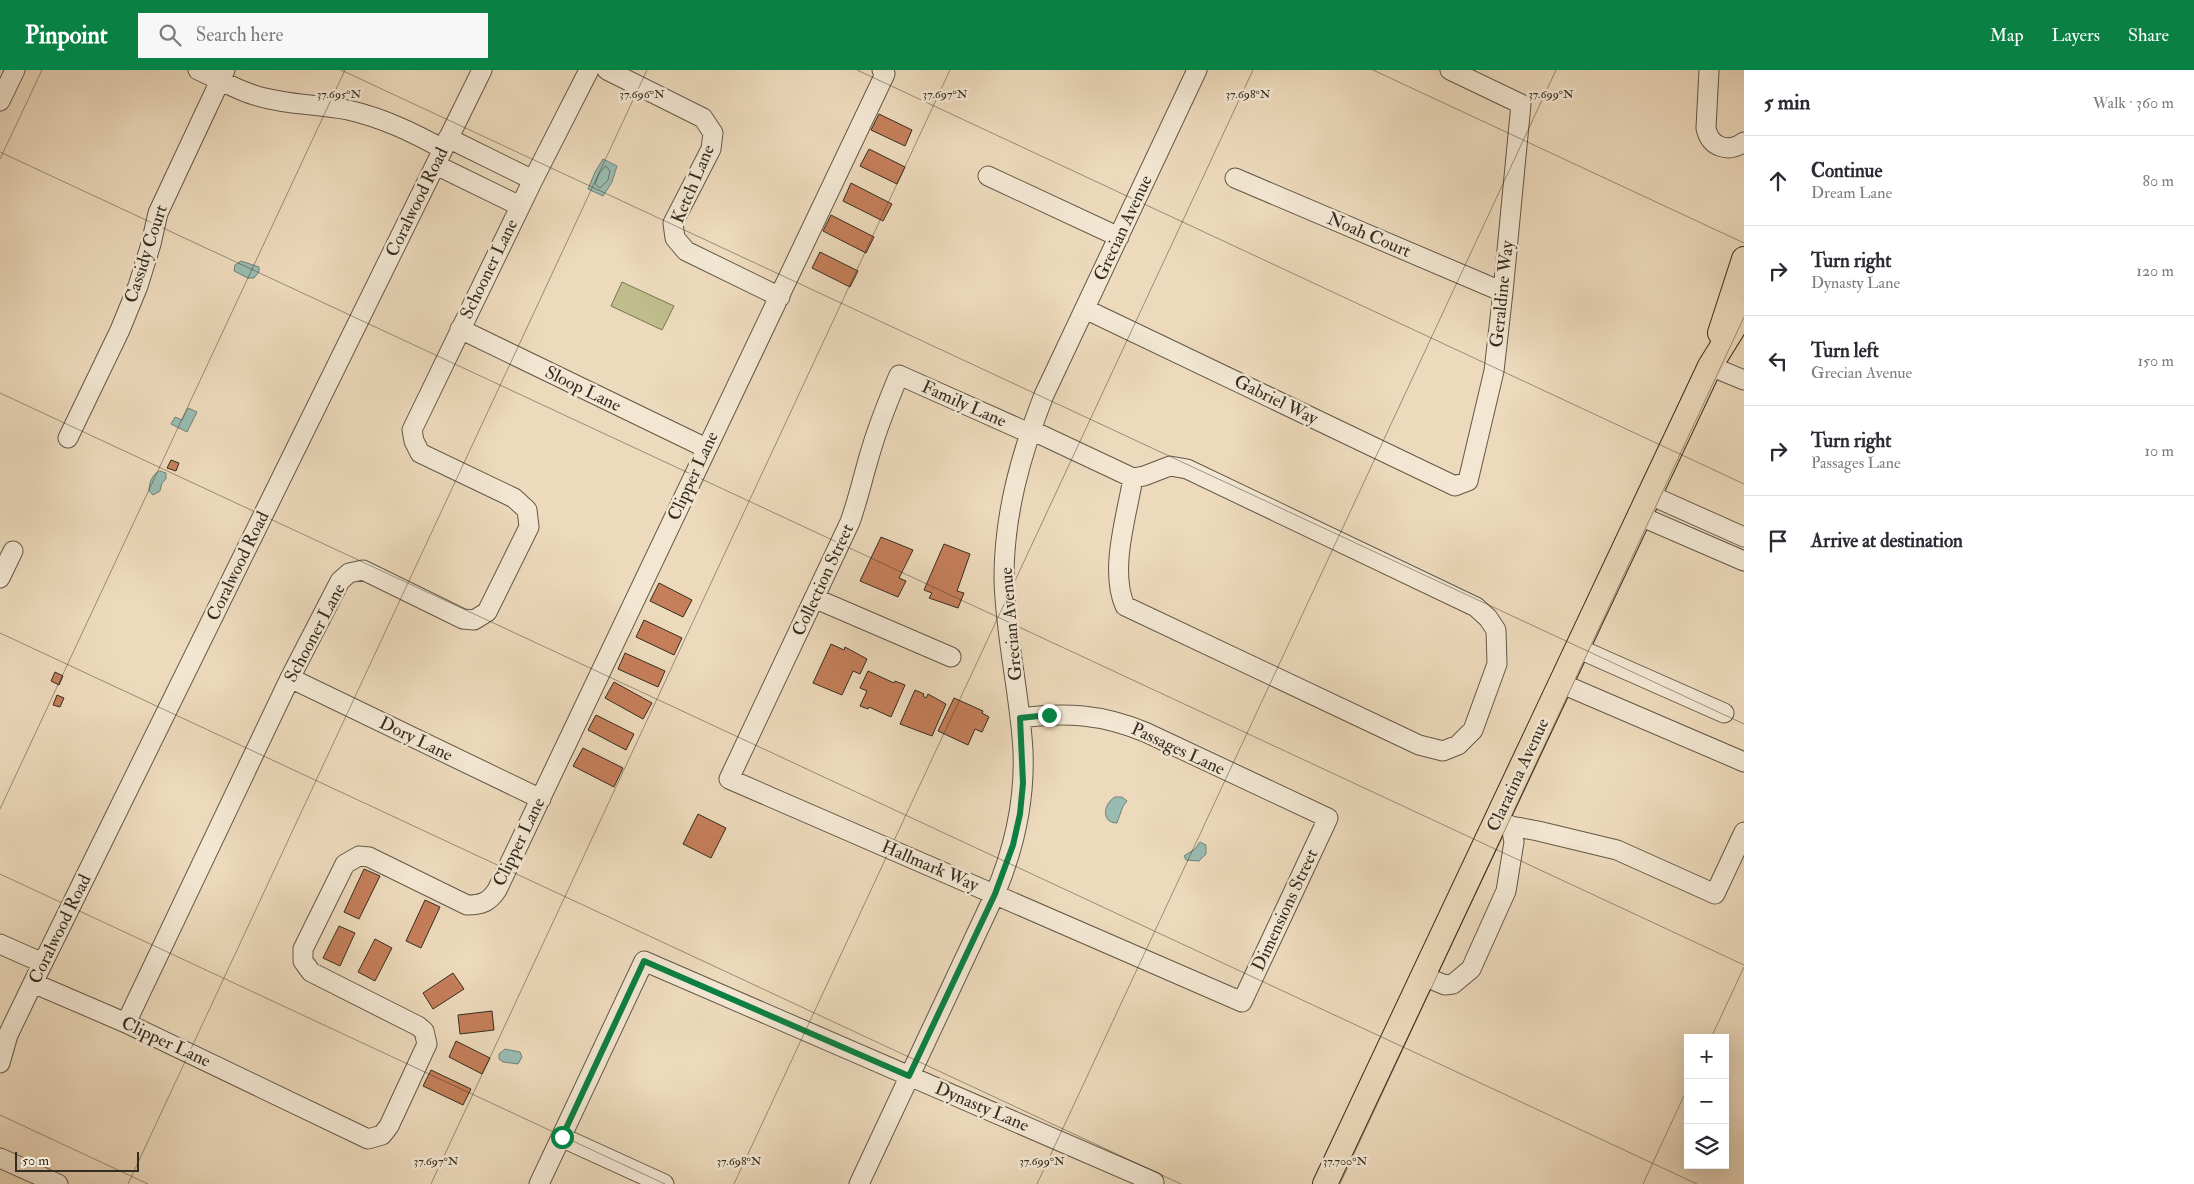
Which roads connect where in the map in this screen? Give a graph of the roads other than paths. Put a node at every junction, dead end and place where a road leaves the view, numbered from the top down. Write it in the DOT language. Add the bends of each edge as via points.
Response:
graph roads {
  1 [pos="15,70"];
  2 [pos="198,70"];
  3 [pos="482,70"];
  4 [pos="589,70"];
  5 [pos="607,70"];
  6 [pos="1198,70"];
  7 [pos="1450,70"];
  8 [pos="1709,70"];
  9 [pos="884,72"];
  10 [pos="222,75"];
  11 [pos="0,101"];
  12 [pos="1744,142"];
  13 [pos="442,151"];
  14 [pos="988,176"];
  15 [pos="1235,178"];
  16 [pos="533,180"];
  17 [pos="520,206"];
  18 [pos="1119,237"];
  19 [pos="1744,259"];
  20 [pos="1503,292"];
  21 [pos="780,297"];
  22 [pos="1085,309"];
  23 [pos="1744,311"];
  24 [pos="460,329"];
  25 [pos="1710,366"];
  26 [pos="899,375"];
  27 [pos="1744,380"];
  28 [pos="1030,432"];
  29 [pos="68,438"];
  30 [pos="706,448"];
  31 [pos="1133,478"];
  32 [pos="1468,481"];
  33 [pos="1645,505"];
  34 [pos="1744,537"];
  35 [pos="13,551"];
  36 [pos="1744,561"];
  37 [pos="0,578"];
  38 [pos="814,598"];
  39 [pos="1577,648"];
  40 [pos="951,657"];
  41 [pos="290,678"];
  42 [pos="1560,683"];
  43 [pos="1724,713"];
  44 [pos="1020,718"];
  45 [pos="1744,762"];
  46 [pos="729,779"];
  47 [pos="541,799"];
  48 [pos="1328,818"];
  49 [pos="1504,823"];
  50 [pos="1744,832"];
  51 [pos="995,894"];
  52 [pos="0,944"];
  53 [pos="43,963"];
  54 [pos="1423,976"];
  55 [pos="33,983"];
  56 [pos="1242,1002"];
  57 [pos="126,1022"];
  58 [pos="0,1063"];
  59 [pos="909,1076"];
  60 [pos="562,1137"];
  61 [pos="0,1158"];
  62 [pos="1153,1183"];
  63 [pos="58,1184"];
  64 [pos="539,1184"];
  65 [pos="664,1184"];
  66 [pos="859,1184"];
  67 [pos="1325,1184"];
  1 -- 11 [label="street"];
  2 -- 10 [label="street"];
  3 -- 13 [label="street, Coralwood Road"];
  4 -- 16 [label="street, Schooner Lane"];
  5 -- 21 [label="street, Ketch Lane" via="702,118 712,132 711,150 673,223 675,238 686,251"];
  6 -- 18 [label="street, Grecian Avenue"];
  7 -- 20 [label="street, Geraldine Way" via="1521,104"];
  8 -- 12 [label="street" via="1708,136 1717,146 1726,148"];
  9 -- 21 [label="street, Clipper Lane"];
  10 -- 13 [label="street" via="253,95 347,110 379,119 406,129"];
  10 -- 29 [label="street, Cassidy Court" via="158,213 138,286 120,330"];
  13 -- 16 [label="street"];
  13 -- 17 [label="street"];
  13 -- 53 [label="street, Coralwood Road"];
  14 -- 18 [label="street"];
  15 -- 20 [label="street, Noah Court"];
  16 -- 17 [label="street, Schooner Lane"];
  17 -- 24 [label="street, Schooner Lane"];
  18 -- 22 [label="street, Grecian Avenue"];
  19 -- 25 [label="main road, Claratina Avenue"];
  20 -- 32 [label="street, Geraldine Way" via="1494,371"];
  21 -- 30 [label="street, Clipper Lane"];
  22 -- 28 [label="street, Grecian Avenue"];
  22 -- 32 [label="street, Gabriel Way" via="1455,486"];
  23 -- 25 [label="main road, Claratina Avenue"];
  24 -- 30 [label="street, Sloop Lane"];
  24 -- 41 [label="street, Schooner Lane" via="412,430 414,441 420,453 514,498 527,510 529,527 487,612 474,620 463,619 363,570 349,573 340,581"];
  25 -- 27 [label="street"];
  25 -- 33 [label="main road, Claratina Avenue"];
  26 -- 28 [label="street, Family Lane"];
  26 -- 38 [label="street, Collection Street" via="874,439 850,522"];
  28 -- 31 [label="street, Family Lane"];
  28 -- 44 [label="street, Grecian Avenue" via="1010,504 1004,578"];
  30 -- 47 [label="street, Clipper Lane"];
  31 -- 31 [label="street" via="1170,466 1187,469 1476,607 1496,630 1497,664 1473,730 1458,745 1443,751 1419,744 1125,606 1120,594 1118,564"];
  33 -- 34 [label="street"];
  33 -- 36 [label="street"];
  33 -- 39 [label="main road, Claratina Avenue"];
  35 -- 37 [label="street"];
  38 -- 40 [label="street"];
  38 -- 46 [label="street, Collection Street"];
  39 -- 42 [label="main road, Claratina Avenue"];
  39 -- 43 [label="street"];
  41 -- 47 [label="street, Dory Lane"];
  41 -- 57 [label="street, Schooner Lane"];
  42 -- 45 [label="street"];
  42 -- 49 [label="main road, Claratina Avenue"];
  44 -- 48 [label="street, Passages Lane" via="1065,714 1098,717 1129,726"];
  44 -- 51 [label="street, Grecian Avenue" via="1023,783 1020,814 1013,845"];
  46 -- 51 [label="street, Hallmark Way"];
  47 -- 57 [label="street, Clipper Lane" via="490,900 467,905 368,857 358,856 345,864 303,948 303,961 311,972 424,1031 427,1044 382,1135 368,1139"];
  48 -- 56 [label="street, Dimensions Street"];
  49 -- 50 [label="street" via="1618,850 1715,894"];
  49 -- 54 [label="main road, Claratina Avenue"];
  49 -- 54 [label="street" via="1514,842 1506,891 1470,969 1453,984 1446,985"];
  51 -- 56 [label="street, Hallmark Way"];
  51 -- 59 [label="street, Grecian Avenue"];
  52 -- 53 [label="street"];
  53 -- 55 [label="street, Coralwood Road"];
  54 -- 67 [label="main road, Claratina Avenue"];
  55 -- 57 [label="street, Clipper Lane"];
  55 -- 58 [label="street, Coralwood Road" via="8,1035"];
  59 -- 60 [label="street, Dynasty Lane" via="644,961"];
  59 -- 62 [label="street, Dynasty Lane"];
  59 -- 66 [label="street, Grecian Avenue"];
  60 -- 64 [label="street"];
  60 -- 65 [label="street"];
  61 -- 63 [label="street"];
}
